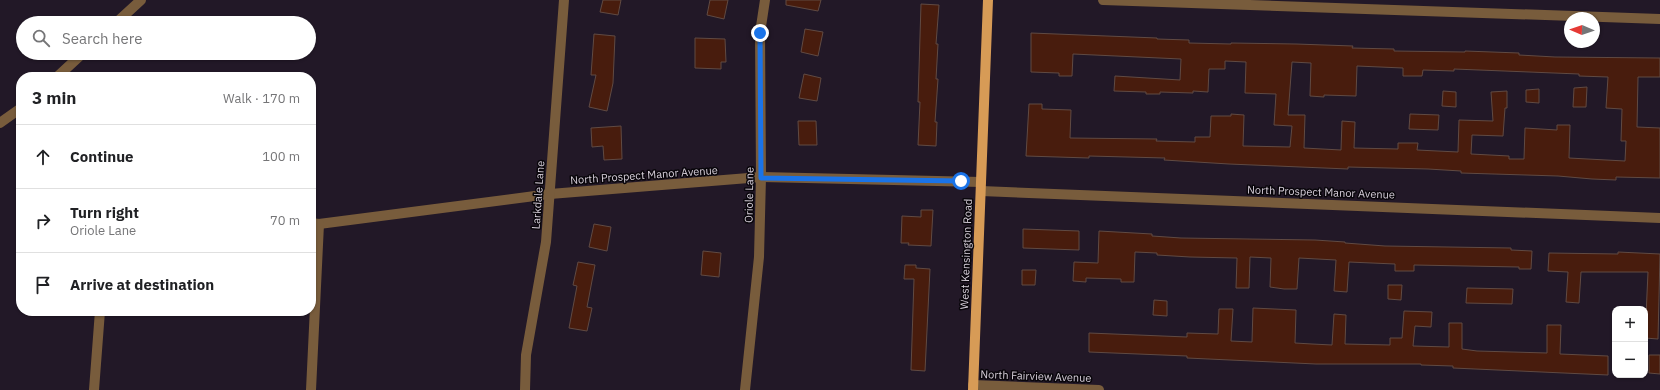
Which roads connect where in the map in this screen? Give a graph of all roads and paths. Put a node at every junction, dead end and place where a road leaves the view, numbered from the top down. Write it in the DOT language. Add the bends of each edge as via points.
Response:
graph roads {
  1 [pos="141,0"];
  2 [pos="564,0"];
  3 [pos="765,0"];
  4 [pos="988,0"];
  5 [pos="1103,0"];
  6 [pos="124,16"];
  7 [pos="1660,19"];
  8 [pos="75,60"];
  9 [pos="62,72"];
  10 [pos="16,112"];
  11 [pos="0,123"];
  12 [pos="761,178"];
  13 [pos="981,186"];
  14 [pos="550,194"];
  15 [pos="1660,218"];
  16 [pos="316,224"];
  17 [pos="100,316"];
  18 [pos="313,316"];
  19 [pos="973,388"];
  20 [pos="94,390"];
  21 [pos="311,390"];
  22 [pos="525,390"];
  23 [pos="745,390"];
  24 [pos="1099,390"];
  1 -- 6 [label="street"];
  2 -- 14 [label="street, Larkdale Lane"];
  3 -- 12 [label="street, Oriole Lane" via="760,33"];
  4 -- 13 [label="main road, West Kensington Road"];
  5 -- 7 [label="street"];
  8 -- 9 [label="street"];
  10 -- 11 [label="street"];
  12 -- 13 [label="street, North Prospect Manor Avenue"];
  12 -- 14 [label="street, North Prospect Manor Avenue"];
  12 -- 23 [label="street, Oriole Lane" via="759,257"];
  13 -- 15 [label="street, North Prospect Manor Avenue"];
  13 -- 19 [label="main road, West Kensington Road"];
  14 -- 16 [label="street, North Prospect Manor Avenue"];
  14 -- 22 [label="street, Larkdale Lane" via="546,242 526,355"];
  17 -- 20 [label="street"];
  18 -- 21 [label="street"];
  19 -- 24 [label="street, North Fairview Avenue"];
}
